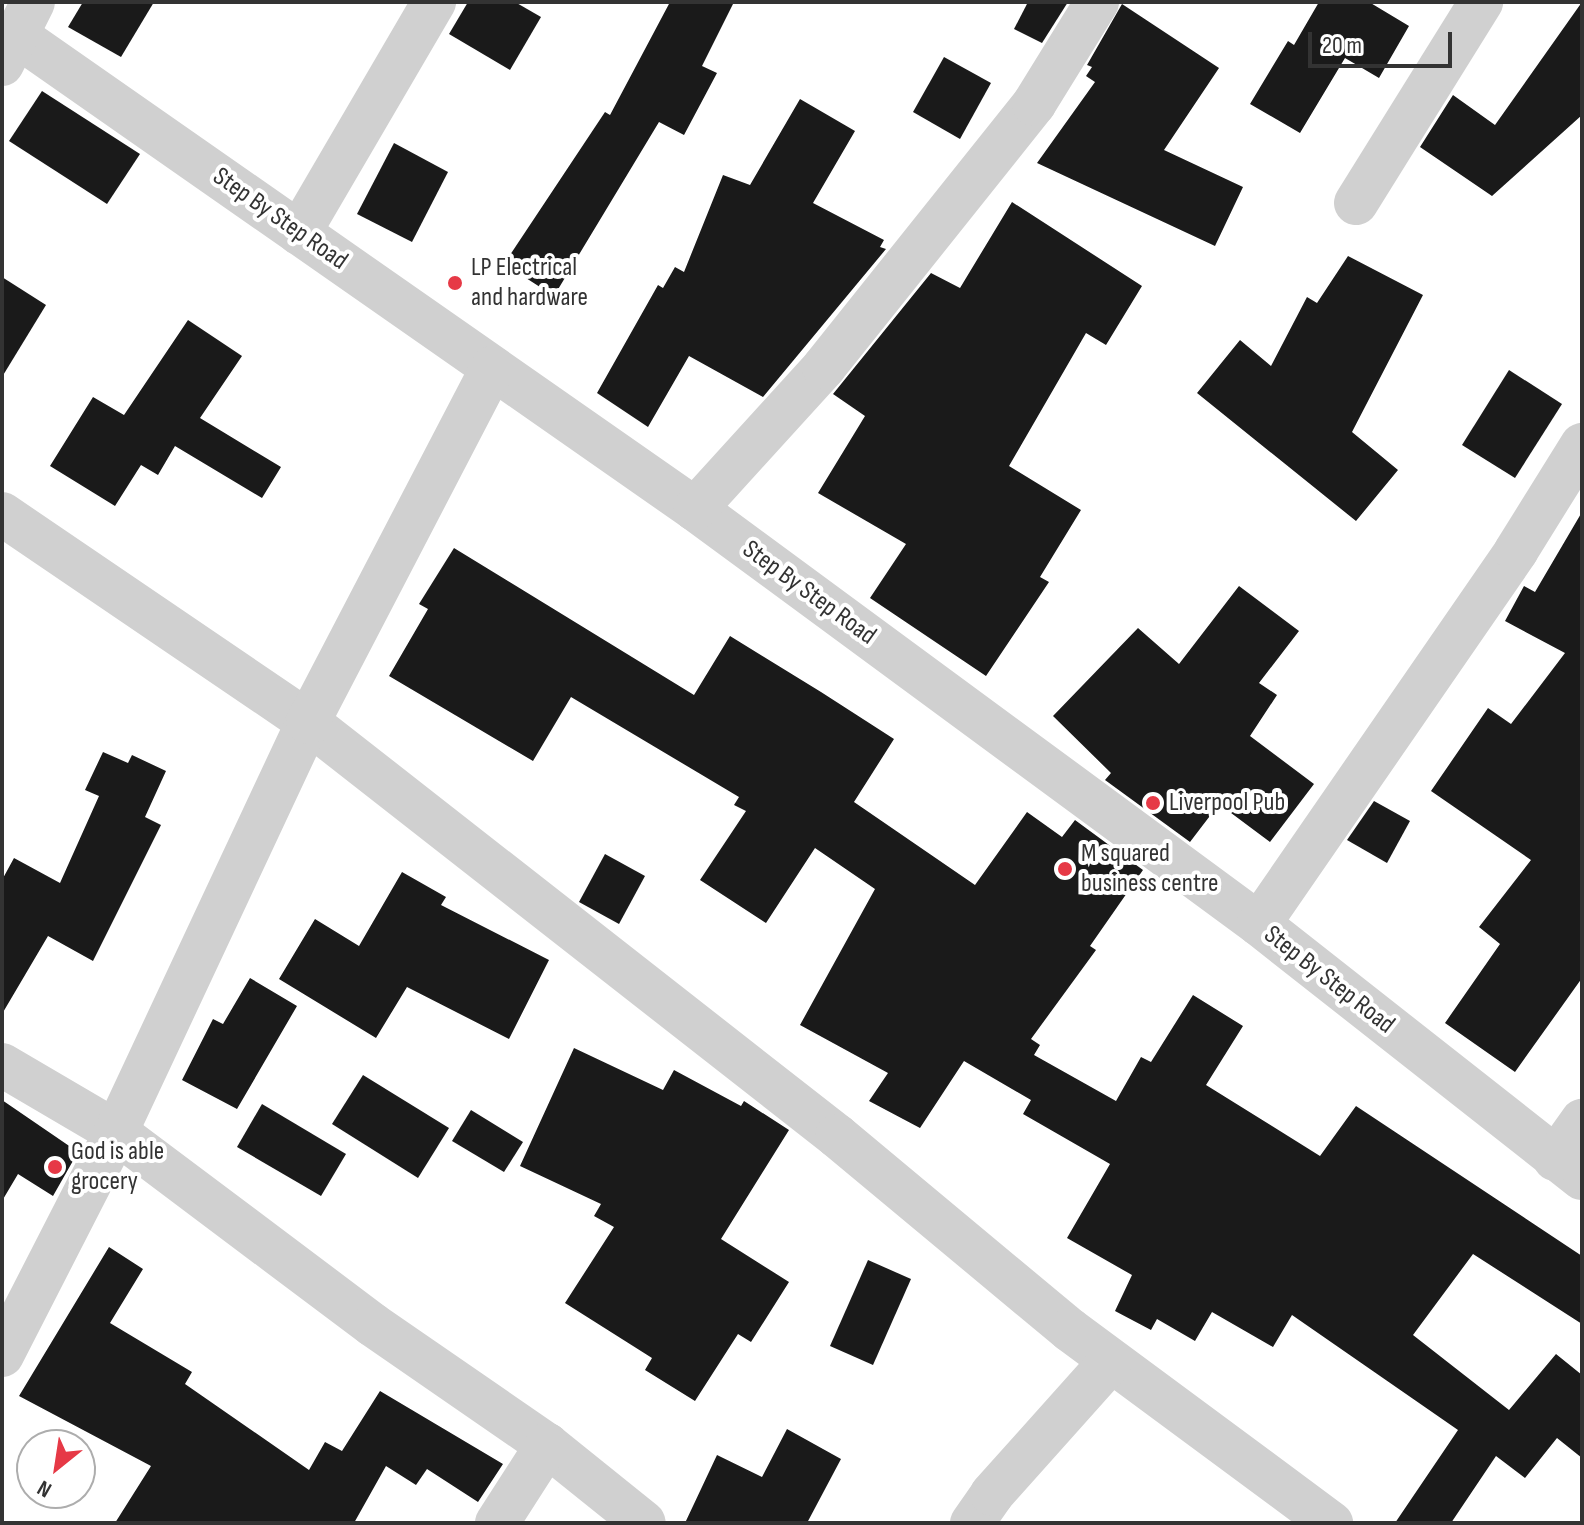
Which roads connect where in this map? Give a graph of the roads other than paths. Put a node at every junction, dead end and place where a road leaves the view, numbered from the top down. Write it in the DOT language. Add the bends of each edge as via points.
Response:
graph roads {
  1 [pos="434,2"];
  2 [pos="1097,2"];
  3 [pos="1481,2"];
  4 [pos="17,33"];
  5 [pos="1356,203"];
  6 [pos="299,233"];
  7 [pos="492,368"];
  8 [pos="1582,445"];
  9 [pos="695,509"];
  10 [pos="2,514"];
  11 [pos="308,722"];
  12 [pos="1259,924"];
  13 [pos="2,1065"];
  14 [pos="1582,1121"];
  15 [pos="116,1132"];
  16 [pos="1569,1168"];
  17 [pos="2,1355"];
  18 [pos="1111,1361"];
  19 [pos="547,1445"];
  20 [pos="497,1523"];
  21 [pos="644,1523"];
  22 [pos="972,1523"];
  23 [pos="1331,1523"];
  1 -- 6 [label="street"];
  2 -- 9 [label="street" via="1034,104 824,367"];
  3 -- 5 [label="street"];
  4 -- 6 [label="street, Step By Step Road"];
  6 -- 7 [label="street, Step By Step Road"];
  7 -- 9 [label="street, Step By Step Road"];
  7 -- 11 [label="street"];
  8 -- 12 [label="street" via="1516,551"];
  9 -- 12 [label="street, Step By Step Road"];
  10 -- 11 [label="street"];
  11 -- 15 [label="street"];
  11 -- 18 [label="street" via="837,1136"];
  12 -- 16 [label="street, Step By Step Road"];
  13 -- 15 [label="street"];
  14 -- 16 [label="street"];
  15 -- 17 [label="street"];
  15 -- 19 [label="street" via="373,1325"];
  18 -- 22 [label="street"];
  18 -- 23 [label="street"];
  19 -- 20 [label="street"];
  19 -- 21 [label="street"];
}
